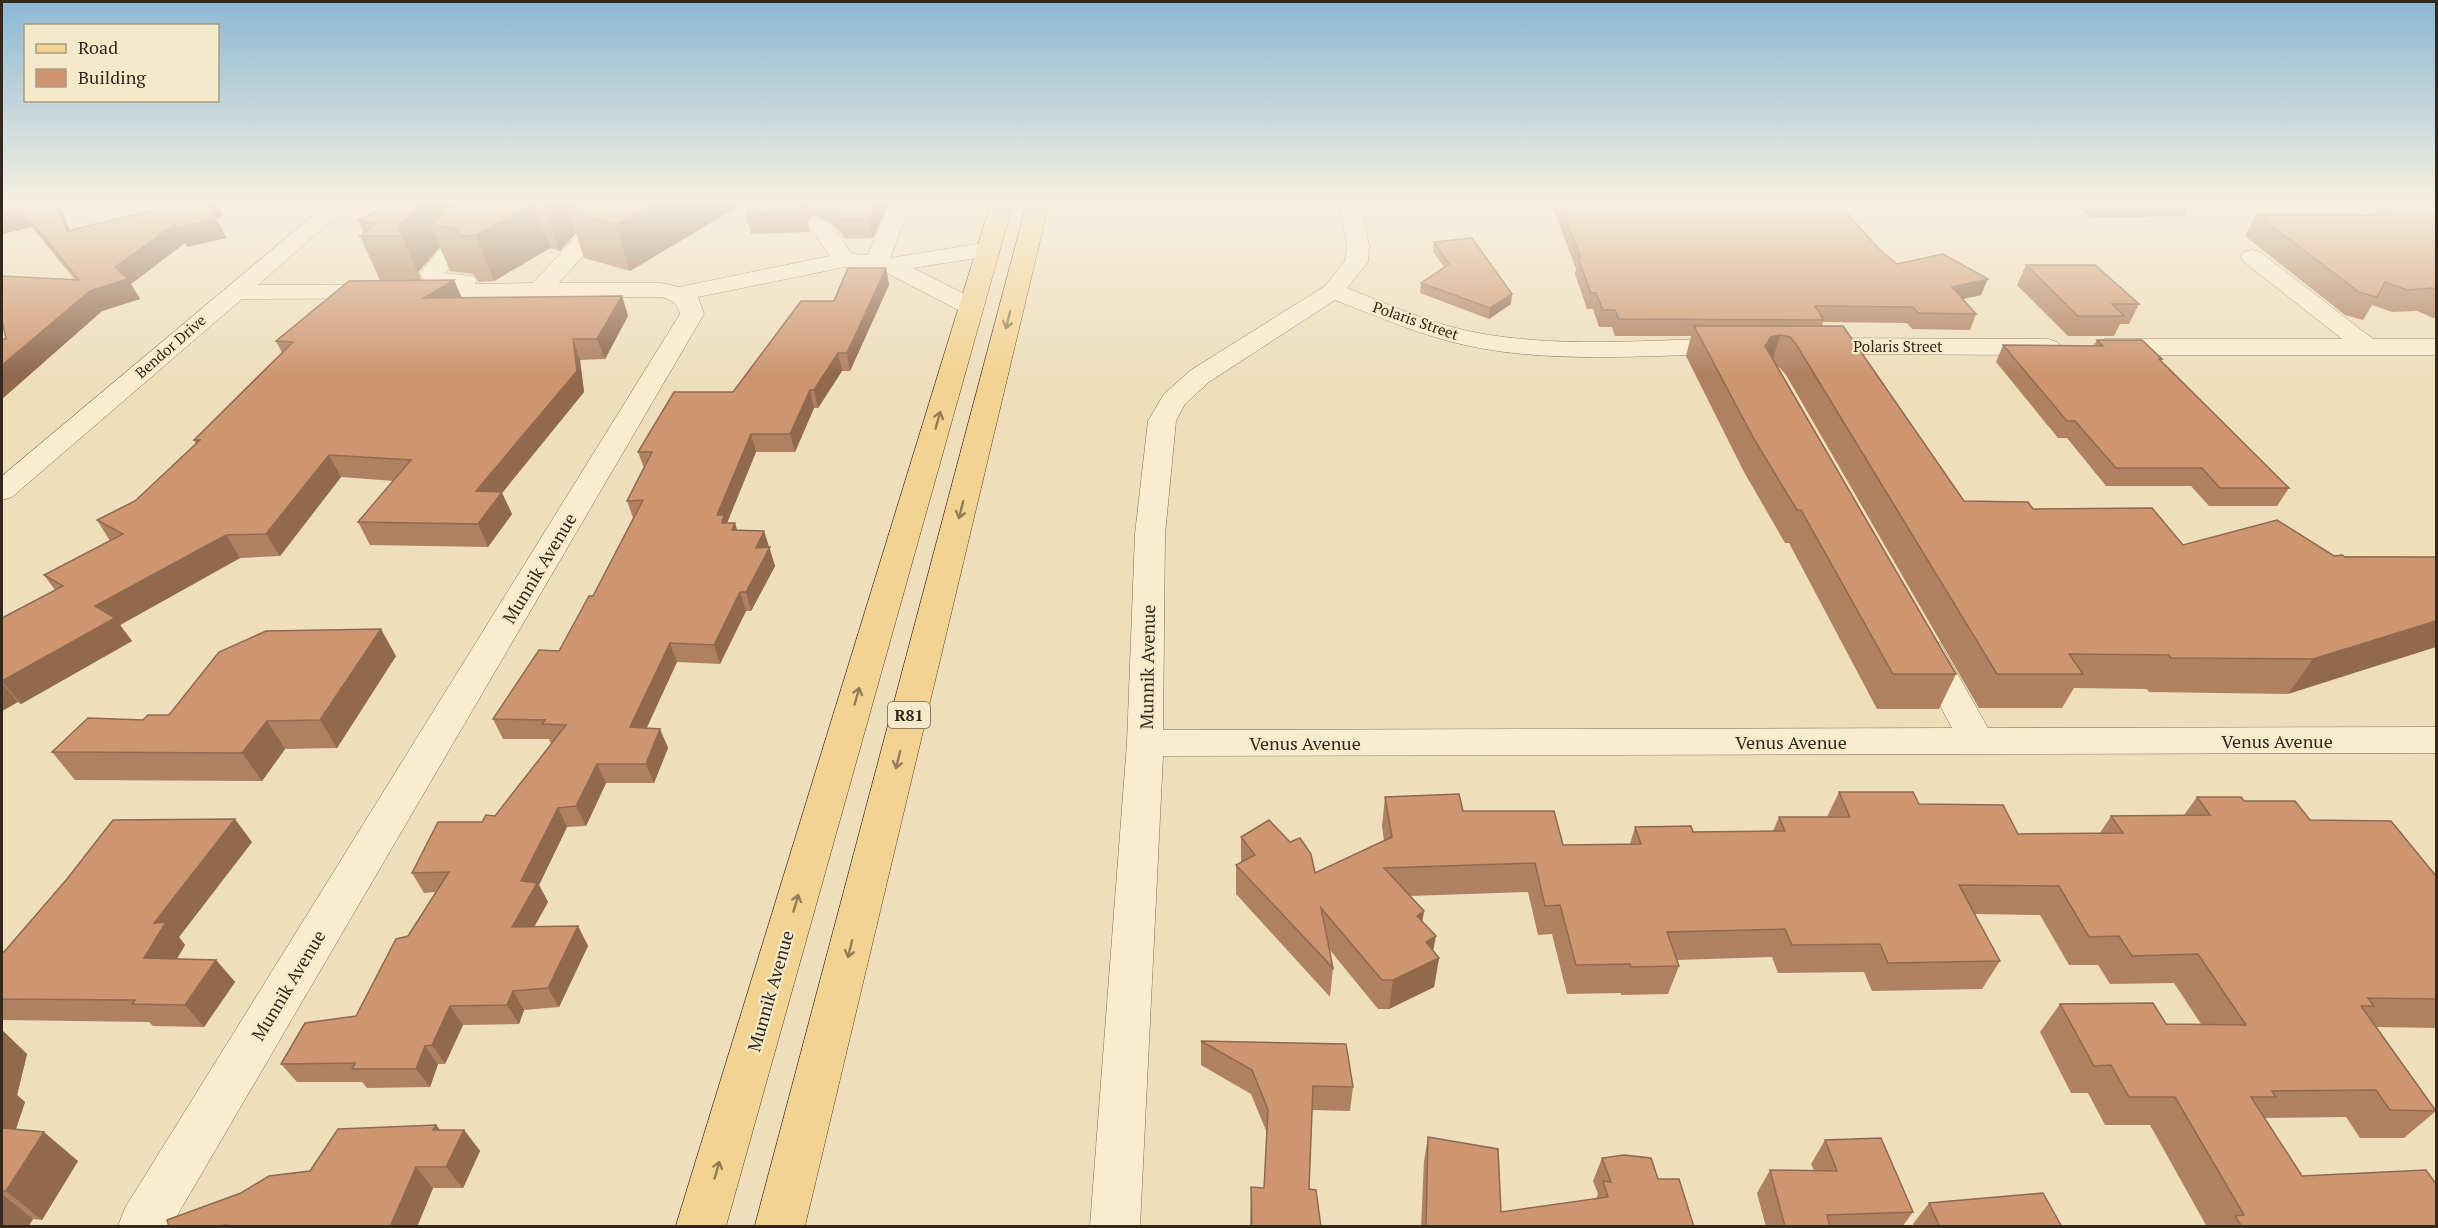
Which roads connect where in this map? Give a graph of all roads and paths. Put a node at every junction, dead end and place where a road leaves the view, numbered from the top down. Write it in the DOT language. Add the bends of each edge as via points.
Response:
graph roads {
  1 [pos="272,260"];
  2 [pos="444,260"];
  3 [pos="566,260"];
  4 [pos="844,260"];
  5 [pos="849,260"];
  6 [pos="903,260"];
  7 [pos="985,260"];
  8 [pos="1024,260"];
  9 [pos="1356,260"];
  10 [pos="2256,260"];
  11 [pos="883,263"];
  12 [pos="543,285"];
  13 [pos="1333,291"];
  14 [pos="234,292"];
  15 [pos="679,294"];
  16 [pos="971,308"];
  17 [pos="1790,346"];
  18 [pos="2367,347"];
  19 [pos="2436,347"];
  20 [pos="1756,350"];
  21 [pos="2,491"];
  22 [pos="1913,625"];
  23 [pos="1977,741"];
  24 [pos="2436,741"];
  25 [pos="1145,743"];
  26 [pos="143,1227"];
  27 [pos="701,1227"];
  28 [pos="780,1227"];
  29 [pos="1115,1227"];
  1 -- 14 [label="street, Bendor Drive"];
  2 -- 12 [label="street" via="432,273 433,279"];
  3 -- 12 [label="street"];
  4 -- 15 [label="street"];
  5 -- 11 [label="street"];
  6 -- 11 [label="street"];
  7 -- 16 [label="main road, Munnik Avenue"];
  8 -- 28 [label="main road, R81, one-way"];
  9 -- 13 [label="street, Munnik Avenue"];
  10 -- 18 [label="street"];
  11 -- 16 [label="street"];
  12 -- 14 [label="street"];
  12 -- 15 [label="street"];
  13 -- 20 [label="street, Polaris Street" via="1488,342"];
  13 -- 25 [label="street, Munnik Avenue" via="1200,376 1174,400 1162,421 1150,534"];
  14 -- 21 [label="street, Bendor Drive"];
  15 -- 26 [label="street, Munnik Avenue" via="689,302 692,314"];
  27 -- 16 [label="main road, Munnik Avenue, one-way"];
  17 -- 18 [label="street, Polaris Street"];
  18 -- 19 [label="street, Polaris Street"];
  22 -- 23 [label="street"];
  23 -- 24 [label="street, Venus Avenue"];
  23 -- 25 [label="street, Venus Avenue"];
  25 -- 29 [label="street, Munnik Avenue"];
}
